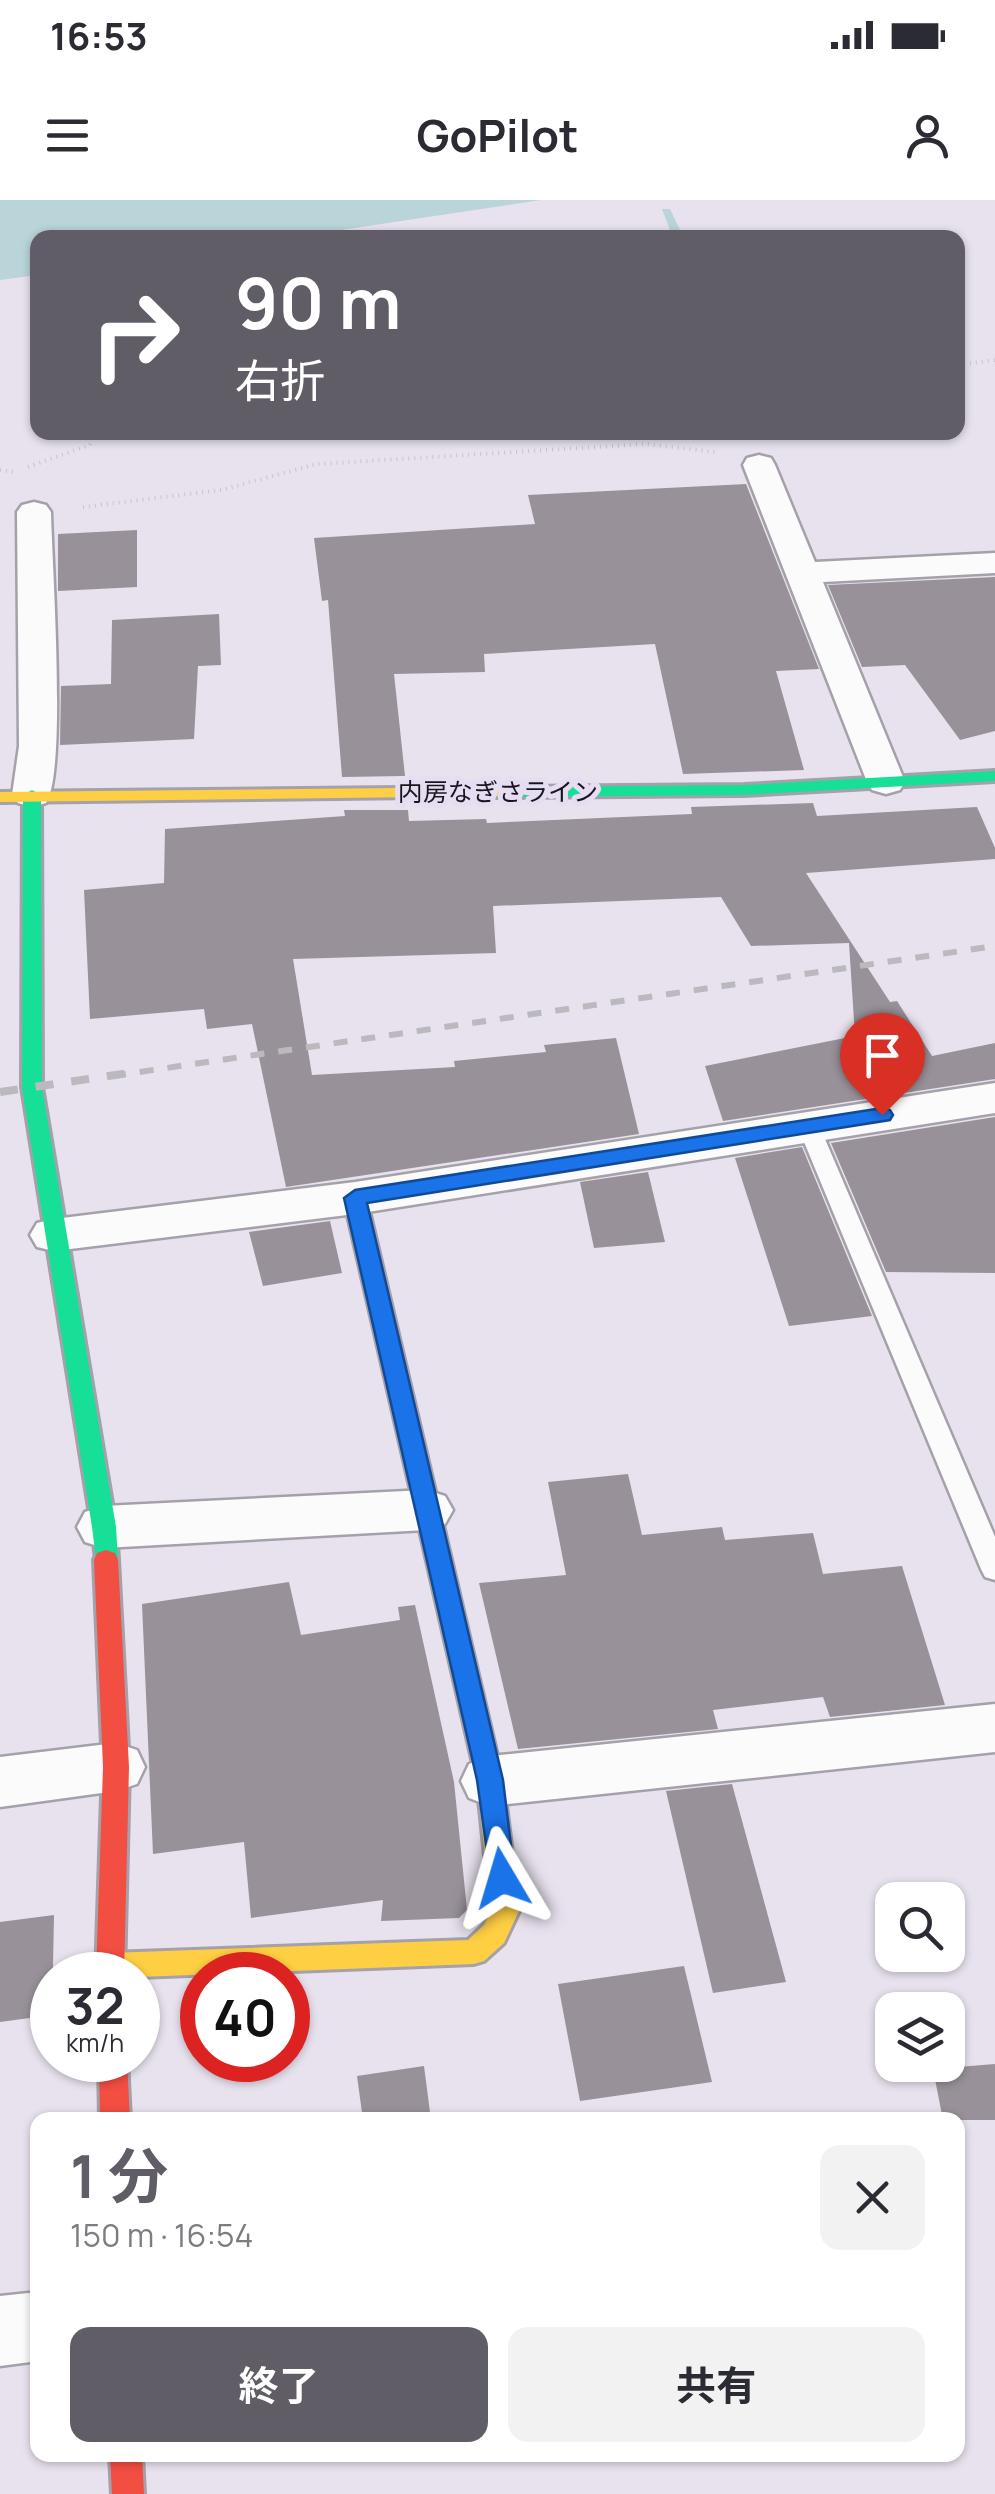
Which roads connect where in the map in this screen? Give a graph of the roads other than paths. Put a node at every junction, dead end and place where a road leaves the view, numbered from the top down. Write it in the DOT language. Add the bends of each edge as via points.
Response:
graph roads {
  1 [pos="759,465"];
  2 [pos="34,512"];
  3 [pos="995,562"];
  4 [pos="802,573"];
  5 [pos="995,776"];
  6 [pos="886,782"];
  7 [pos="16,796"];
  8 [pos="995,1098"];
  9 [pos="808,1126"];
  10 [pos="355,1198"];
  11 [pos="54,1235"];
  12 [pos="426,1510"];
  13 [pos="104,1527"];
  14 [pos="995,1569"];
  15 [pos="995,1728"];
  16 [pos="116,1766"];
  17 [pos="490,1780"];
  18 [pos="0,1782"];
  19 [pos="111,1952"];
  20 [pos="160,1968"];
  21 [pos="114,2082"];
  22 [pos="115,2112"];
  23 [pos="30,2327"];
  24 [pos="0,2331"];
  25 [pos="126,2462"];
  26 [pos="128,2494"];
  1 -- 4 [label="street"];
  2 -- 7 [label="street" via="38,746"];
  3 -- 4 [label="street"];
  4 -- 6 [label="street"];
  5 -- 6 [label="street, 内房なぎさライン"];
  6 -- 7 [label="street, 内房なぎさライン" via="744,790"];
  7 -- 11 [label="street" via="32,1087"];
  8 -- 9 [label="street"];
  9 -- 10 [label="street"];
  9 -- 14 [label="lane"];
  10 -- 11 [label="street"];
  10 -- 12 [label="street"];
  11 -- 13 [label="street"];
  12 -- 13 [label="street"];
  12 -- 17 [label="street"];
  13 -- 16 [label="street"];
  15 -- 17 [label="street"];
  16 -- 18 [label="street"];
  16 -- 19 [label="street"];
  17 -- 20 [label="street" via="505,1911 496,1934 474,1952"];
  21 -- 22 [label="street"];
  23 -- 24 [label="street"];
  25 -- 26 [label="street"];
}
